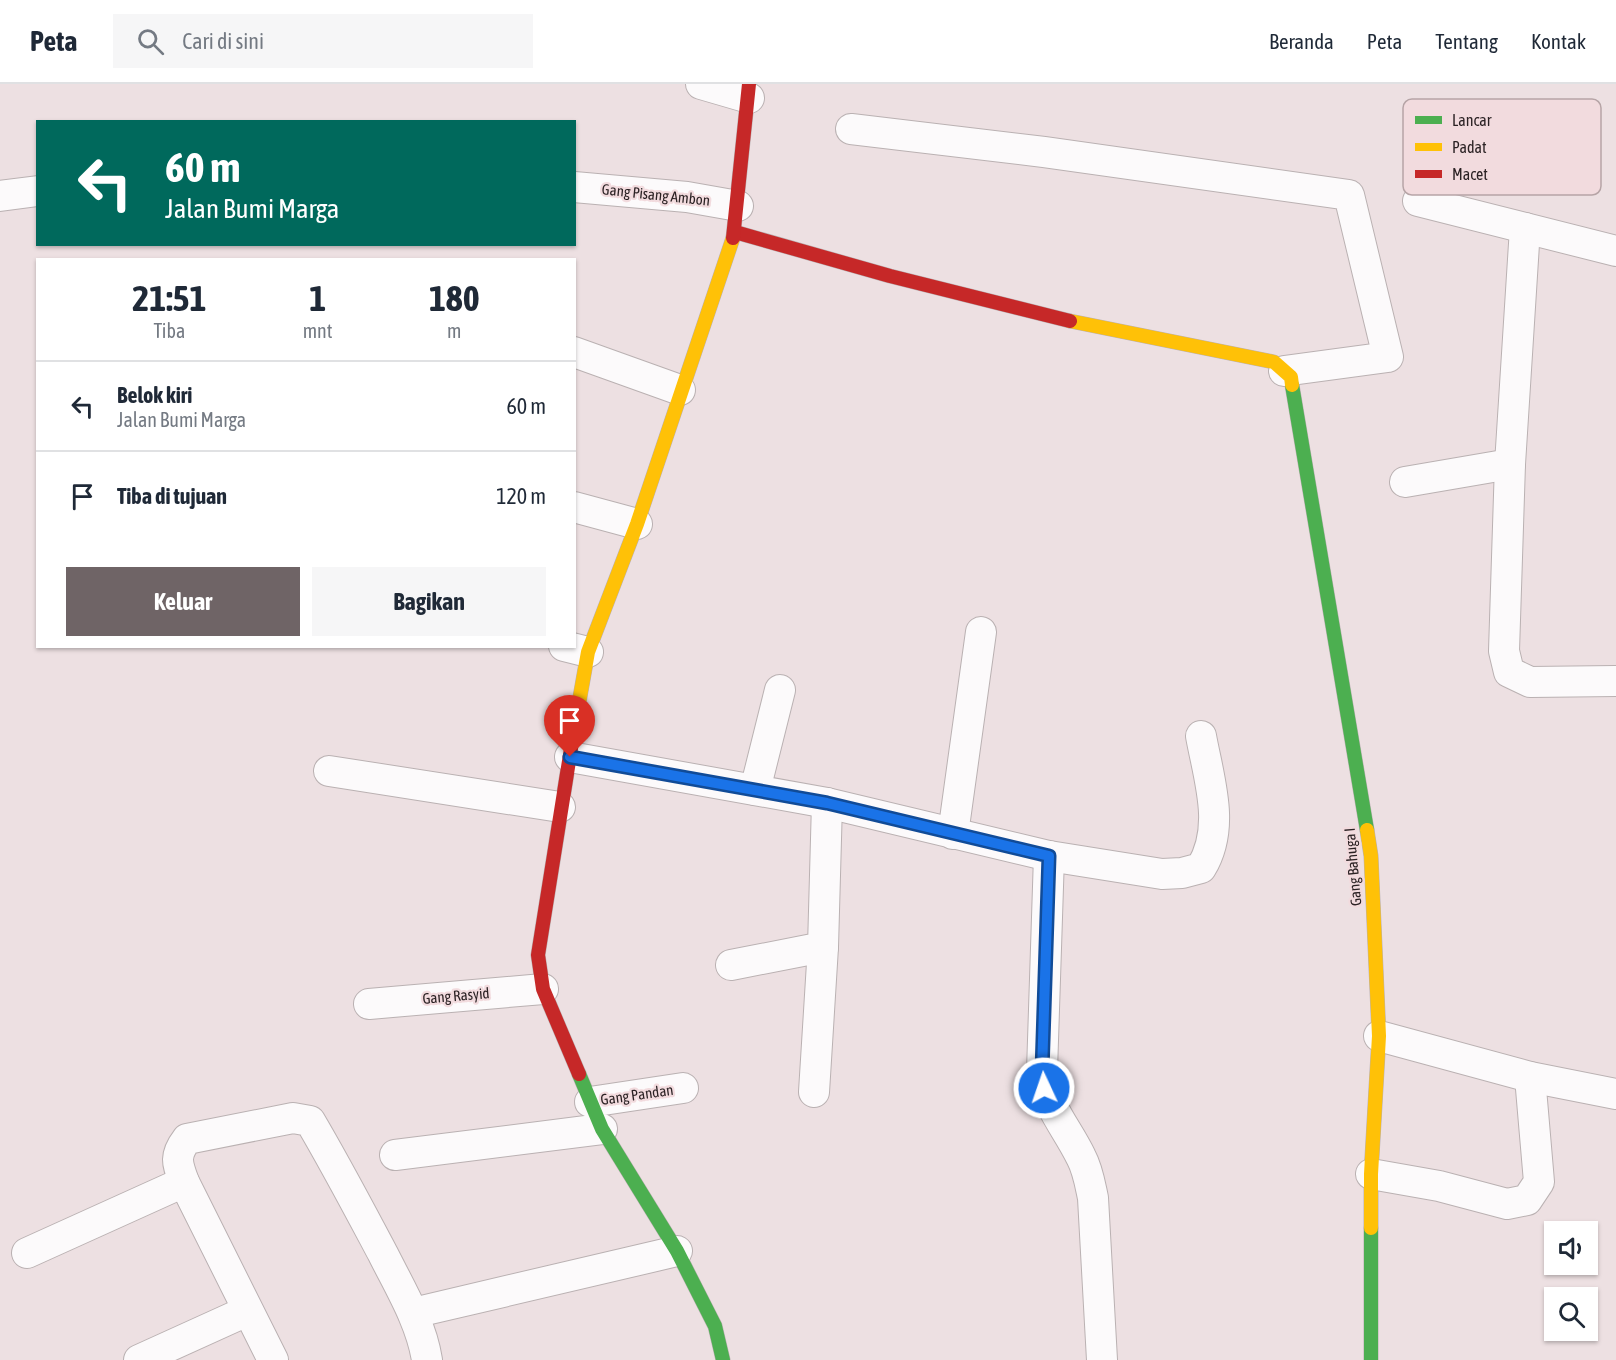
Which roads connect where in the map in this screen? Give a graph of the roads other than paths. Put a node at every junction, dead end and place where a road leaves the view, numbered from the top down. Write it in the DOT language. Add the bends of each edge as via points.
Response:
graph roads {
  1 [pos="701,84"];
  2 [pos="749,91"];
  3 [pos="851,129"];
  4 [pos="576,187"];
  5 [pos="36,191"];
  6 [pos="0,196"];
  7 [pos="1418,201"];
  8 [pos="736,219"];
  9 [pos="1525,228"];
  10 [pos="1616,251"];
  11 [pos="576,353"];
  12 [pos="1287,374"];
  13 [pos="680,390"];
  14 [pos="1510,465"];
  15 [pos="1405,482"];
  16 [pos="576,508"];
  17 [pos="637,524"];
  18 [pos="981,633"];
  19 [pos="576,649"];
  20 [pos="1616,681"];
  21 [pos="780,690"];
  22 [pos="1201,736"];
  23 [pos="570,757"];
  24 [pos="329,771"];
  25 [pos="755,790"];
  26 [pos="827,803"];
  27 [pos="560,807"];
  28 [pos="952,834"];
  29 [pos="1049,856"];
  30 [pos="823,947"];
  31 [pos="731,965"];
  32 [pos="543,989"];
  33 [pos="369,1004"];
  34 [pos="1379,1036"];
  35 [pos="1530,1077"];
  36 [pos="683,1088"];
  37 [pos="814,1092"];
  38 [pos="1616,1094"];
  39 [pos="591,1102"];
  40 [pos="602,1130"];
  41 [pos="395,1155"];
  42 [pos="1371,1174"];
  43 [pos="184,1182"];
  44 [pos="677,1251"];
  45 [pos="27,1253"];
  46 [pos="247,1311"];
  47 [pos="413,1313"];
  48 [pos="139,1360"];
  49 [pos="273,1360"];
  50 [pos="427,1360"];
  51 [pos="723,1360"];
  52 [pos="1102,1360"];
  53 [pos="1371,1360"];
  1 -- 2 [label="street"];
  2 -- 8 [label="street"];
  3 -- 12 [label="street" via="1349,195 1388,357"];
  4 -- 8 [label="street, Gang Pisang Ambon" via="687,196"];
  5 -- 6 [label="street"];
  7 -- 9 [label="street"];
  8 -- 12 [label="street" via="890,276 1048,317 1274,362"];
  8 -- 13 [label="street"];
  9 -- 10 [label="street"];
  9 -- 14 [label="street"];
  11 -- 13 [label="street"];
  12 -- 34 [label="street, Gang Bahuga I" via="1371,856"];
  13 -- 17 [label="street"];
  14 -- 15 [label="street"];
  14 -- 20 [label="street" via="1504,651 1509,672 1530,682"];
  16 -- 17 [label="street"];
  17 -- 19 [label="street"];
  18 -- 28 [label="street"];
  19 -- 23 [label="street"];
  21 -- 25 [label="street"];
  22 -- 29 [label="street" via="1216,814 1210,853 1201,868 1162,874"];
  23 -- 25 [label="street"];
  23 -- 27 [label="street"];
  24 -- 27 [label="street"];
  25 -- 26 [label="street"];
  26 -- 28 [label="street"];
  26 -- 30 [label="street"];
  27 -- 32 [label="street" via="538,956"];
  28 -- 29 [label="street"];
  29 -- 52 [label="street" via="1042,1071 1050,1105 1082,1157 1089,1178"];
  30 -- 31 [label="street"];
  30 -- 37 [label="street"];
  32 -- 33 [label="street, Gang Rasyid"];
  32 -- 39 [label="street"];
  34 -- 35 [label="street"];
  34 -- 42 [label="street, Gang Bahuga I"];
  35 -- 38 [label="street"];
  35 -- 42 [label="street" via="1539,1182 1527,1200 1508,1204"];
  36 -- 39 [label="street, Gang Pandan"];
  39 -- 40 [label="street"];
  40 -- 41 [label="street"];
  40 -- 44 [label="street"];
  42 -- 53 [label="street, Gang Bahuga I"];
  43 -- 45 [label="street"];
  43 -- 46 [label="street"];
  43 -- 47 [label="street" via="178,1150 187,1139 293,1118 310,1121 336,1163"];
  44 -- 47 [label="street"];
  44 -- 51 [label="street" via="716,1326"];
  46 -- 48 [label="street"];
  46 -- 49 [label="street"];
  47 -- 50 [label="street"];
}
